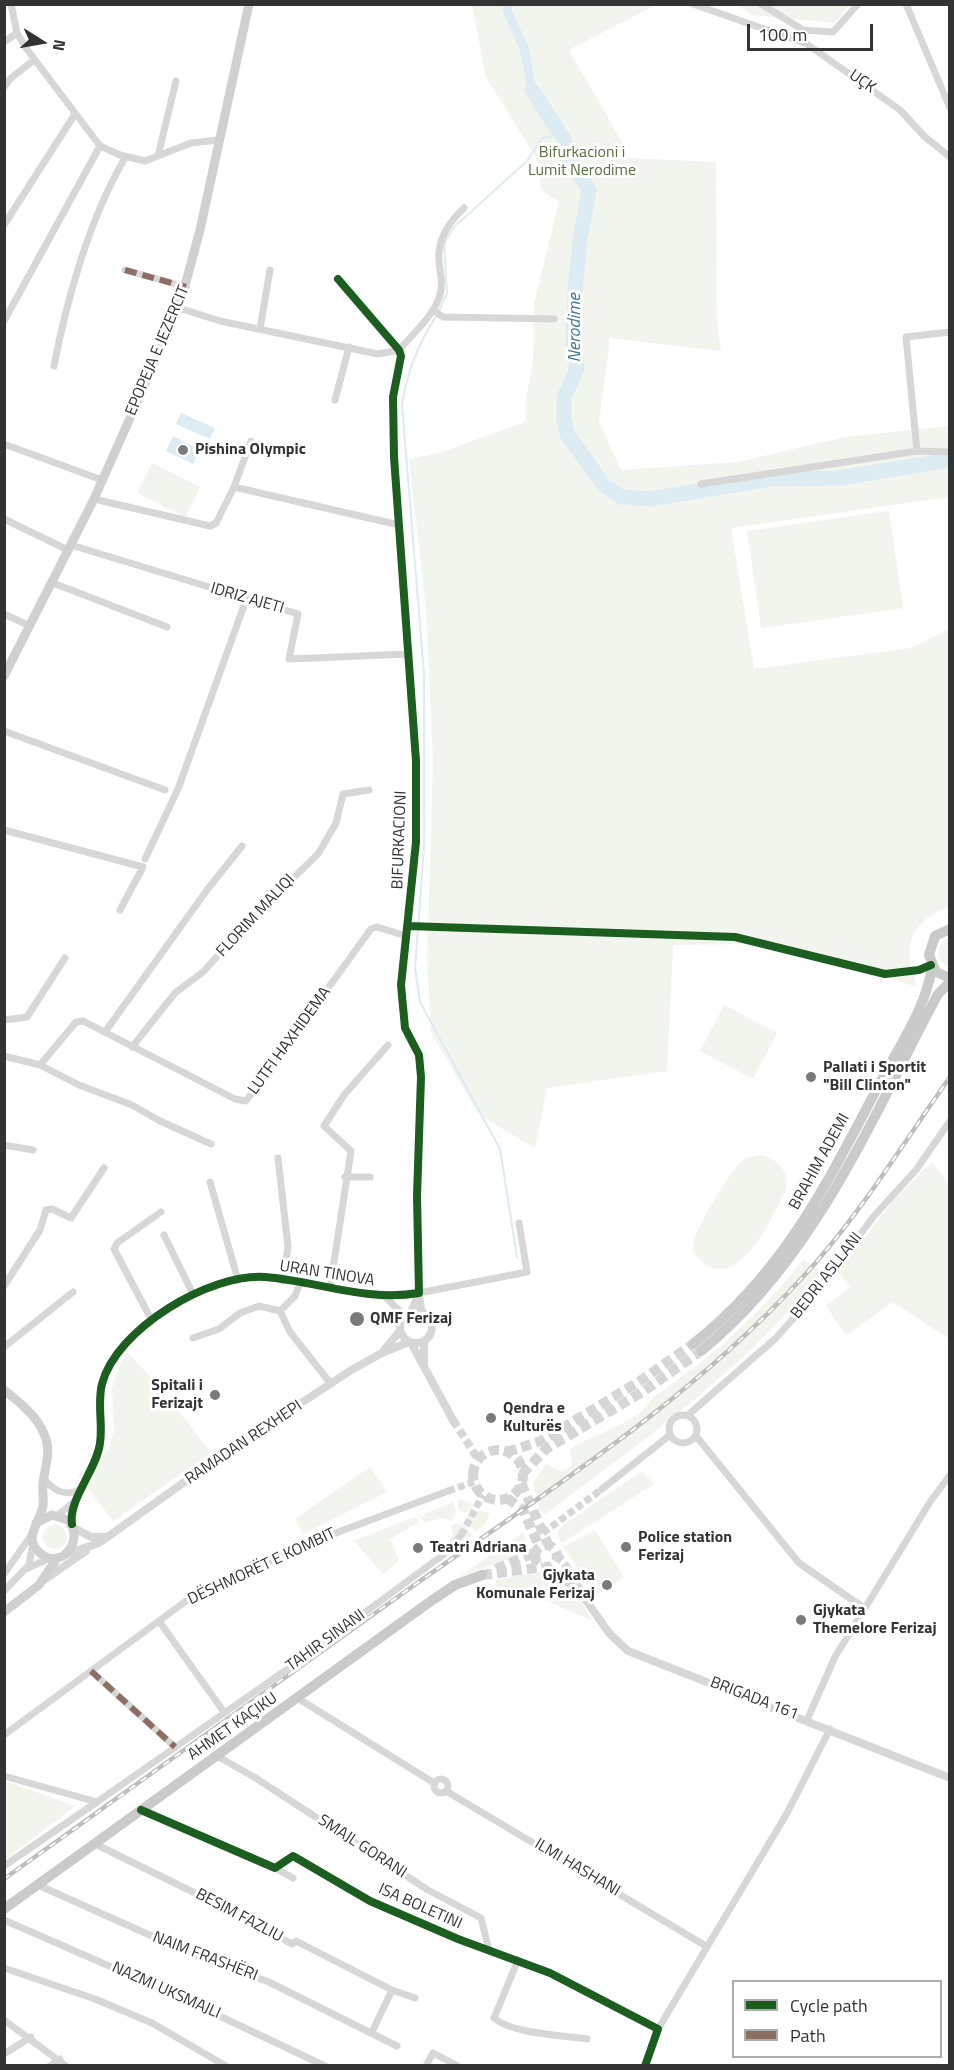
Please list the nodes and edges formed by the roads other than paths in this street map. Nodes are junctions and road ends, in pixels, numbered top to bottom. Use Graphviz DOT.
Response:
graph roads {
  1 [pos="11,4"];
  2 [pos="249,4"];
  3 [pos="693,4"];
  4 [pos="761,4"];
  5 [pos="858,4"];
  6 [pos="906,4"];
  7 [pos="17,33"];
  8 [pos="4,42"];
  9 [pos="34,60"];
  10 [pos="176,81"];
  11 [pos="4,87"];
  12 [pos="950,108"];
  13 [pos="75,114"];
  14 [pos="219,140"];
  15 [pos="100,146"];
  16 [pos="158,156"];
  17 [pos="125,158"];
  18 [pos="950,158"];
  19 [pos="464,208"];
  20 [pos="4,225"];
  21 [pos="125,270"];
  22 [pos="270,270"];
  23 [pos="338,279"];
  24 [pos="186,287"];
  25 [pos="179,308"];
  26 [pos="437,313"];
  27 [pos="554,319"];
  28 [pos="4,321"];
  29 [pos="260,329"];
  30 [pos="950,332"];
  31 [pos="349,347"];
  32 [pos="399,350"];
  33 [pos="54,366"];
  34 [pos="335,400"];
  35 [pos="251,441"];
  36 [pos="4,444"];
  37 [pos="917,451"];
  38 [pos="950,452"];
  39 [pos="102,480"];
  40 [pos="701,484"];
  41 [pos="234,487"];
  42 [pos="94,499"];
  43 [pos="4,519"];
  44 [pos="399,525"];
  45 [pos="69,548"];
  46 [pos="52,583"];
  47 [pos="246,600"];
  48 [pos="4,614"];
  49 [pos="30,626"];
  50 [pos="167,627"];
  51 [pos="409,654"];
  52 [pos="4,676"];
  53 [pos="4,731"];
  54 [pos="165,790"];
  55 [pos="369,790"];
  56 [pos="4,830"];
  57 [pos="242,846"];
  58 [pos="146,859"];
  59 [pos="120,910"];
  60 [pos="410,926"];
  61 [pos="950,929"];
  62 [pos="406,936"];
  63 [pos="65,958"];
  64 [pos="932,966"];
  65 [pos="950,980"];
  66 [pos="4,1020"];
  67 [pos="105,1032"];
  68 [pos="388,1045"];
  69 [pos="132,1047"];
  70 [pos="4,1056"];
  71 [pos="40,1065"];
  72 [pos="950,1121"];
  73 [pos="211,1144"];
  74 [pos="4,1145"];
  75 [pos="33,1150"];
  76 [pos="278,1158"];
  77 [pos="104,1168"];
  78 [pos="345,1177"];
  79 [pos="370,1178"];
  80 [pos="210,1182"];
  81 [pos="160,1212"];
  82 [pos="519,1223"];
  83 [pos="164,1235"];
  84 [pos="238,1280"];
  85 [pos="283,1281"];
  86 [pos="300,1283"];
  87 [pos="4,1286"];
  88 [pos="330,1288"];
  89 [pos="73,1292"];
  90 [pos="419,1293"];
  91 [pos="193,1294"];
  92 [pos="384,1296"];
  93 [pos="280,1311"];
  94 [pos="422,1312"];
  95 [pos="408,1313"];
  96 [pos="151,1319"];
  97 [pos="400,1331"];
  98 [pos="193,1338"];
  99 [pos="410,1342"];
  100 [pos="424,1342"];
  101 [pos="4,1347"];
  102 [pos="382,1353"];
  103 [pos="424,1368"];
  104 [pos="331,1384"];
  105 [pos="4,1390"];
  106 [pos="688,1415"];
  107 [pos="453,1420"];
  108 [pos="670,1435"];
  109 [pos="696,1436"];
  110 [pos="950,1475"];
  111 [pos="44,1479"];
  112 [pos="83,1488"];
  113 [pos="602,1489"];
  114 [pos="448,1491"];
  115 [pos="78,1497"];
  116 [pos="44,1499"];
  117 [pos="57,1515"];
  118 [pos="36,1523"];
  119 [pos="73,1526"];
  120 [pos="461,1535"];
  121 [pos="108,1537"];
  122 [pos="32,1538"];
  123 [pos="92,1547"];
  124 [pos="66,1554"];
  125 [pos="53,1558"];
  126 [pos="26,1570"];
  127 [pos="4,1574"];
  128 [pos="482,1575"];
  129 [pos="44,1580"];
  130 [pos="4,1591"];
  131 [pos="581,1593"];
  132 [pos="864,1608"];
  133 [pos="4,1612"];
  134 [pos="159,1621"];
  135 [pos="91,1671"];
  136 [pos="298,1699"];
  137 [pos="224,1712"];
  138 [pos="807,1720"];
  139 [pos="830,1729"];
  140 [pos="4,1735"];
  141 [pos="175,1747"];
  142 [pos="217,1756"];
  143 [pos="4,1776"];
  144 [pos="950,1778"];
  145 [pos="97,1802"];
  146 [pos="141,1810"];
  147 [pos="95,1844"];
  148 [pos="4,1866"];
  149 [pos="275,1868"];
  150 [pos="293,1878"];
  151 [pos="38,1885"];
  152 [pos="4,1909"];
  153 [pos="4,1920"];
  154 [pos="706,1946"];
  155 [pos="489,1950"];
  156 [pos="518,1960"];
  157 [pos="4,1968"];
  158 [pos="392,1990"];
  159 [pos="415,1998"];
  160 [pos="4,2020"];
  161 [pos="658,2029"];
  162 [pos="372,2032"];
  163 [pos="31,2037"];
  164 [pos="587,2039"];
  165 [pos="398,2046"];
  166 [pos="4,2054"];
  167 [pos="60,2059"];
  168 [pos="218,2063"];
  169 [pos="50,2066"];
  170 [pos="66,2066"];
  171 [pos="226,2066"];
  172 [pos="325,2066"];
  173 [pos="426,2066"];
  174 [pos="459,2066"];
  175 [pos="645,2066"];
  1 -- 7 [label="street"];
  2 -- 14 [label="main road, EPOPEJA E JEZERCIT"];
  3 -- 18 [label="street, UÇK"];
  4 -- 5 [label="street"];
  6 -- 12 [label="street"];
  7 -- 8 [label="street"];
  7 -- 9 [label="street"];
  9 -- 11 [label="street"];
  9 -- 13 [label="street"];
  10 -- 16 [label="street"];
  13 -- 15 [label="street"];
  13 -- 20 [label="street"];
  14 -- 16 [label="street"];
  14 -- 24 [label="main road, EPOPEJA E JEZERCIT"];
  15 -- 17 [label="street"];
  15 -- 28 [label="street"];
  16 -- 17 [label="street"];
  17 -- 33 [label="street"];
  19 -- 26 [label="street"];
  21 -- 24 [label="street"];
  22 -- 29 [label="street"];
  23 -- 32 [label="street"];
  24 -- 25 [label="main road, EPOPEJA E JEZERCIT"];
  25 -- 29 [label="street"];
  25 -- 39 [label="main road, EPOPEJA E JEZERCIT"];
  26 -- 27 [label="street"];
  26 -- 32 [label="street"];
  29 -- 31 [label="street"];
  30 -- 37 [label="street"];
  31 -- 32 [label="street"];
  31 -- 34 [label="street"];
  32 -- 44 [label="street, BIFURKACIONI"];
  35 -- 41 [label="street"];
  36 -- 39 [label="street"];
  37 -- 38 [label="street"];
  37 -- 40 [label="street"];
  39 -- 42 [label="main road, EPOPEJA E JEZERCIT"];
  41 -- 42 [label="street"];
  41 -- 44 [label="street"];
  42 -- 45 [label="main road, EPOPEJA E JEZERCIT"];
  43 -- 45 [label="street, IDRIZ AJETI"];
  44 -- 51 [label="street, BIFURKACIONI"];
  45 -- 46 [label="main road, EPOPEJA E JEZERCIT"];
  45 -- 47 [label="street, IDRIZ AJETI"];
  46 -- 49 [label="main road, EPOPEJA E JEZERCIT"];
  46 -- 50 [label="street"];
  47 -- 51 [label="street, IDRIZ AJETI"];
  47 -- 58 [label="street"];
  48 -- 49 [label="street"];
  49 -- 52 [label="main road, EPOPEJA E JEZERCIT"];
  51 -- 60 [label="street, BIFURKACIONI"];
  53 -- 54 [label="street"];
  55 -- 69 [label="street, FLORIM MALIQI"];
  56 -- 59 [label="street"];
  57 -- 67 [label="street"];
  60 -- 62 [label="street, BIFURKACIONI"];
  60 -- 64 [label="street"];
  61 -- 64 [label="main road, BRAHIM ADEMI"];
  62 -- 69 [label="street, LUTFI HAXHIDEMA"];
  62 -- 90 [label="street, BIFURKACIONI"];
  63 -- 66 [label="street"];
  64 -- 65 [label="main road, BRAHIM ADEMI"];
  64 -- 65 [label="main road, BRAHIM ADEMI"];
  67 -- 69 [label="street, LUTFI HAXHIDEMA"];
  67 -- 71 [label="street, LUTFI HAXHIDEMA"];
  68 -- 78 [label="street"];
  70 -- 71 [label="street"];
  71 -- 73 [label="street"];
  72 -- 106 [label="street, BEDRI ASLLANI"];
  74 -- 75 [label="street"];
  76 -- 85 [label="street"];
  77 -- 87 [label="street"];
  78 -- 79 [label="street"];
  78 -- 88 [label="street"];
  80 -- 84 [label="street"];
  81 -- 96 [label="street"];
  82 -- 90 [label="street"];
  83 -- 91 [label="street"];
  84 -- 85 [label="street, URAN TINOVA"];
  84 -- 91 [label="street, URAN TINOVA"];
  85 -- 86 [label="street, URAN TINOVA"];
  86 -- 88 [label="street, URAN TINOVA"];
  86 -- 93 [label="street"];
  88 -- 92 [label="street, URAN TINOVA"];
  89 -- 101 [label="street"];
  90 -- 92 [label="street"];
  90 -- 94 [label="street, BIFURKACIONI"];
  90 -- 95 [label="street"];
  91 -- 96 [label="street, URAN TINOVA"];
  92 -- 95 [label="street, URAN TINOVA"];
  93 -- 98 [label="street"];
  93 -- 104 [label="street"];
  94 -- 95 [label="street"];
  94 -- 100 [label="street"];
  95 -- 97 [label="street, RAMADAN REXHEPI"];
  96 -- 112 [label="street, URAN TINOVA"];
  97 -- 99 [label="street"];
  97 -- 102 [label="street, RAMADAN REXHEPI"];
  99 -- 100 [label="street, RAMADAN REXHEPI"];
  99 -- 102 [label="street, RAMADAN REXHEPI"];
  99 -- 103 [label="street"];
  100 -- 103 [label="street"];
  102 -- 104 [label="street, RAMADAN REXHEPI"];
  103 -- 107 [label="street"];
  104 -- 121 [label="street, RAMADAN REXHEPI"];
  105 -- 111 [label="main road"];
  106 -- 108 [label="street"];
  106 -- 109 [label="street"];
  108 -- 109 [label="street"];
  108 -- 113 [label="street"];
  109 -- 132 [label="street"];
  110 -- 132 [label="street"];
  111 -- 112 [label="street"];
  111 -- 116 [label="main road"];
  112 -- 115 [label="street, URAN TINOVA"];
  114 -- 134 [label="street, DËSHMORËT E KOMBIT"];
  115 -- 117 [label="street"];
  115 -- 119 [label="street"];
  116 -- 117 [label="main road"];
  116 -- 118 [label="main road"];
  117 -- 118 [label="main road"];
  117 -- 119 [label="main road"];
  118 -- 122 [label="main road"];
  119 -- 121 [label="street"];
  119 -- 124 [label="main road"];
  120 -- 137 [label="street, TAHIR SINANI"];
  121 -- 123 [label="street, RAMADAN REXHEPI"];
  122 -- 125 [label="main road"];
  122 -- 126 [label="street"];
  122 -- 127 [label="street"];
  123 -- 124 [label="street, RAMADAN REXHEPI"];
  123 -- 129 [label="street"];
  124 -- 125 [label="main road"];
  125 -- 126 [label="street"];
  125 -- 129 [label="main road"];
  126 -- 130 [label="street"];
  128 -- 136 [label="main road, AHMET KAÇIKU"];
  129 -- 133 [label="main road"];
  131 -- 138 [label="street, BRIGADA 161"];
  132 -- 138 [label="street"];
  134 -- 135 [label="street, DËSHMORËT E KOMBIT"];
  134 -- 137 [label="street"];
  135 -- 140 [label="street, DËSHMORËT E KOMBIT"];
  135 -- 141 [label="street"];
  136 -- 142 [label="main road, AHMET KAÇIKU"];
  136 -- 154 [label="street, ILMI HASHANI"];
  137 -- 141 [label="street, TAHIR SINANI"];
  138 -- 139 [label="street, BRIGADA 161"];
  139 -- 144 [label="street, BRIGADA 161"];
  139 -- 154 [label="street"];
  141 -- 145 [label="street, TAHIR SINANI"];
  142 -- 146 [label="main road, AHMET KAÇIKU"];
  142 -- 155 [label="street, SMAJL GORANI"];
  143 -- 145 [label="street"];
  145 -- 148 [label="street, TAHIR SINANI"];
  146 -- 147 [label="main road, AHMET KAÇIKU"];
  146 -- 149 [label="street"];
  147 -- 151 [label="main road, AHMET KAÇIKU"];
  147 -- 158 [label="street, BESIM FAZLIU"];
  149 -- 150 [label="street"];
  149 -- 155 [label="street, ISA BOLETINI"];
  151 -- 152 [label="main road, AHMET KAÇIKU"];
  151 -- 162 [label="street, NAIM FRASHËRI"];
  153 -- 172 [label="street, NAZMI UKSMAJLI"];
  154 -- 161 [label="street"];
  155 -- 156 [label="street, ISA BOLETINI"];
  156 -- 161 [label="street, ISA BOLETINI"];
  156 -- 164 [label="street"];
  157 -- 168 [label="street"];
  158 -- 159 [label="street, BESIM FAZLIU"];
  158 -- 162 [label="street"];
  160 -- 163 [label="street"];
  161 -- 175 [label="street"];
  162 -- 165 [label="street, NAIM FRASHËRI"];
  163 -- 166 [label="street"];
  163 -- 167 [label="street"];
  167 -- 169 [label="street"];
  167 -- 170 [label="street"];
  168 -- 171 [label="street"];
  173 -- 174 [label="street"];
}
